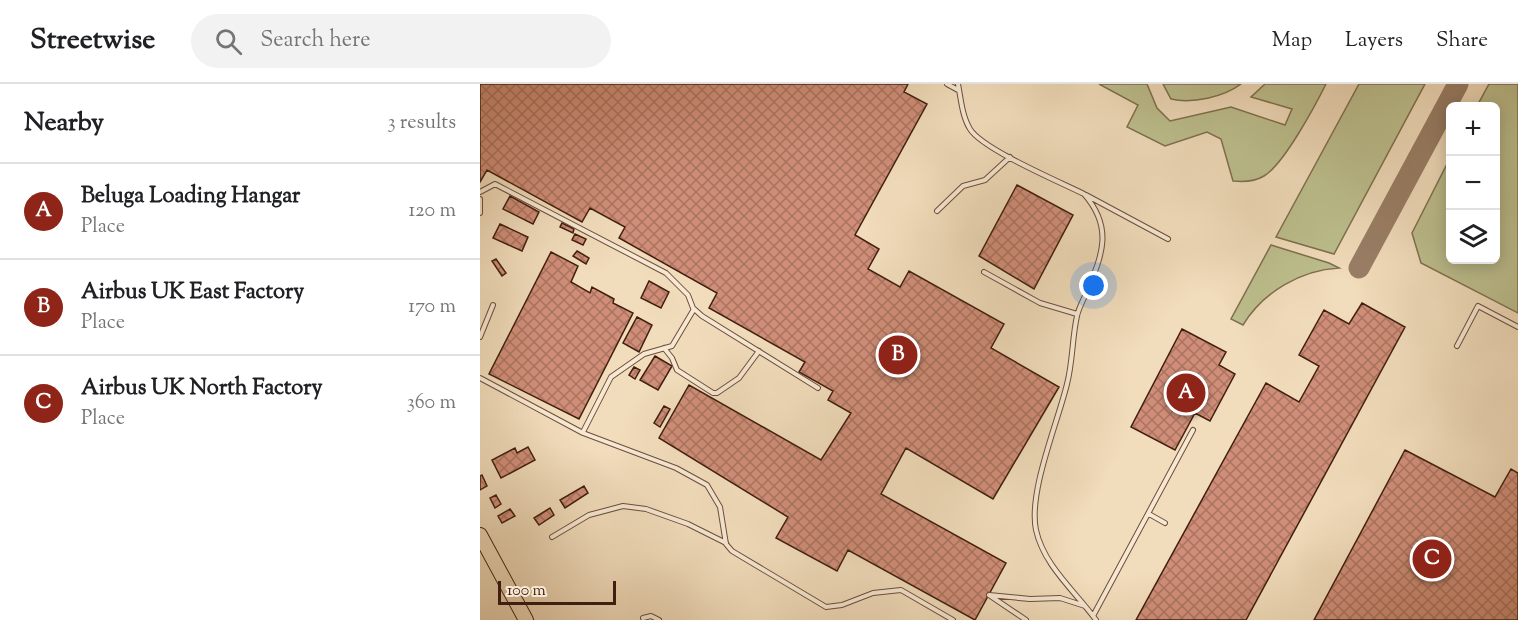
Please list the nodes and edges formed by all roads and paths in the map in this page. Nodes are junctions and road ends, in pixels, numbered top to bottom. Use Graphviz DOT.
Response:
graph roads {
  1 [pos="947,84"];
  2 [pos="958,84"];
  3 [pos="959,91"];
  4 [pos="1010,157"];
  5 [pos="480,192"];
  6 [pos="1084,194"];
  7 [pos="480,199"];
  8 [pos="937,211"];
  9 [pos="480,213"];
  10 [pos="1168,239"];
  11 [pos="984,272"];
  12 [pos="493,305"];
  13 [pos="694,309"];
  14 [pos="1077,314"];
  15 [pos="1518,327"];
  16 [pos="480,337"];
  17 [pos="1457,346"];
  18 [pos="664,348"];
  19 [pos="759,351"];
  20 [pos="480,378"];
  21 [pos="818,388"];
  22 [pos="1193,430"];
  23 [pos="583,432"];
  24 [pos="1149,514"];
  25 [pos="1165,523"];
  26 [pos="480,535"];
  27 [pos="552,537"];
  28 [pos="726,544"];
  29 [pos="1086,606"];
  30 [pos="643,618"];
  31 [pos="1094,618"];
  32 [pos="526,620"];
  33 [pos="659,620"];
  34 [pos="953,620"];
  35 [pos="1026,620"];
  1 -- 3 [label="lane"];
  2 -- 3 [label="lane"];
  3 -- 4 [label="lane"];
  4 -- 6 [label="lane"];
  4 -- 8 [label="lane"];
  5 -- 13 [label="lane"];
  6 -- 10 [label="lane"];
  6 -- 14 [label="lane"];
  7 -- 9 [label="lane"];
  11 -- 14 [label="lane"];
  12 -- 16 [label="lane"];
  13 -- 18 [label="lane"];
  13 -- 19 [label="lane"];
  14 -- 29 [label="lane"];
  15 -- 17 [label="lane"];
  18 -- 19 [label="lane"];
  18 -- 23 [label="lane"];
  19 -- 21 [label="lane"];
  20 -- 23 [label="lane"];
  22 -- 24 [label="lane"];
  23 -- 28 [label="lane"];
  24 -- 25 [label="lane"];
  24 -- 31 [label="lane"];
  26 -- 32 [label="main road"];
  27 -- 28 [label="lane"];
  28 -- 34 [label="lane"];
  29 -- 31 [label="lane"];
  29 -- 35 [label="lane"];
  30 -- 33 [label="lane"];
}
